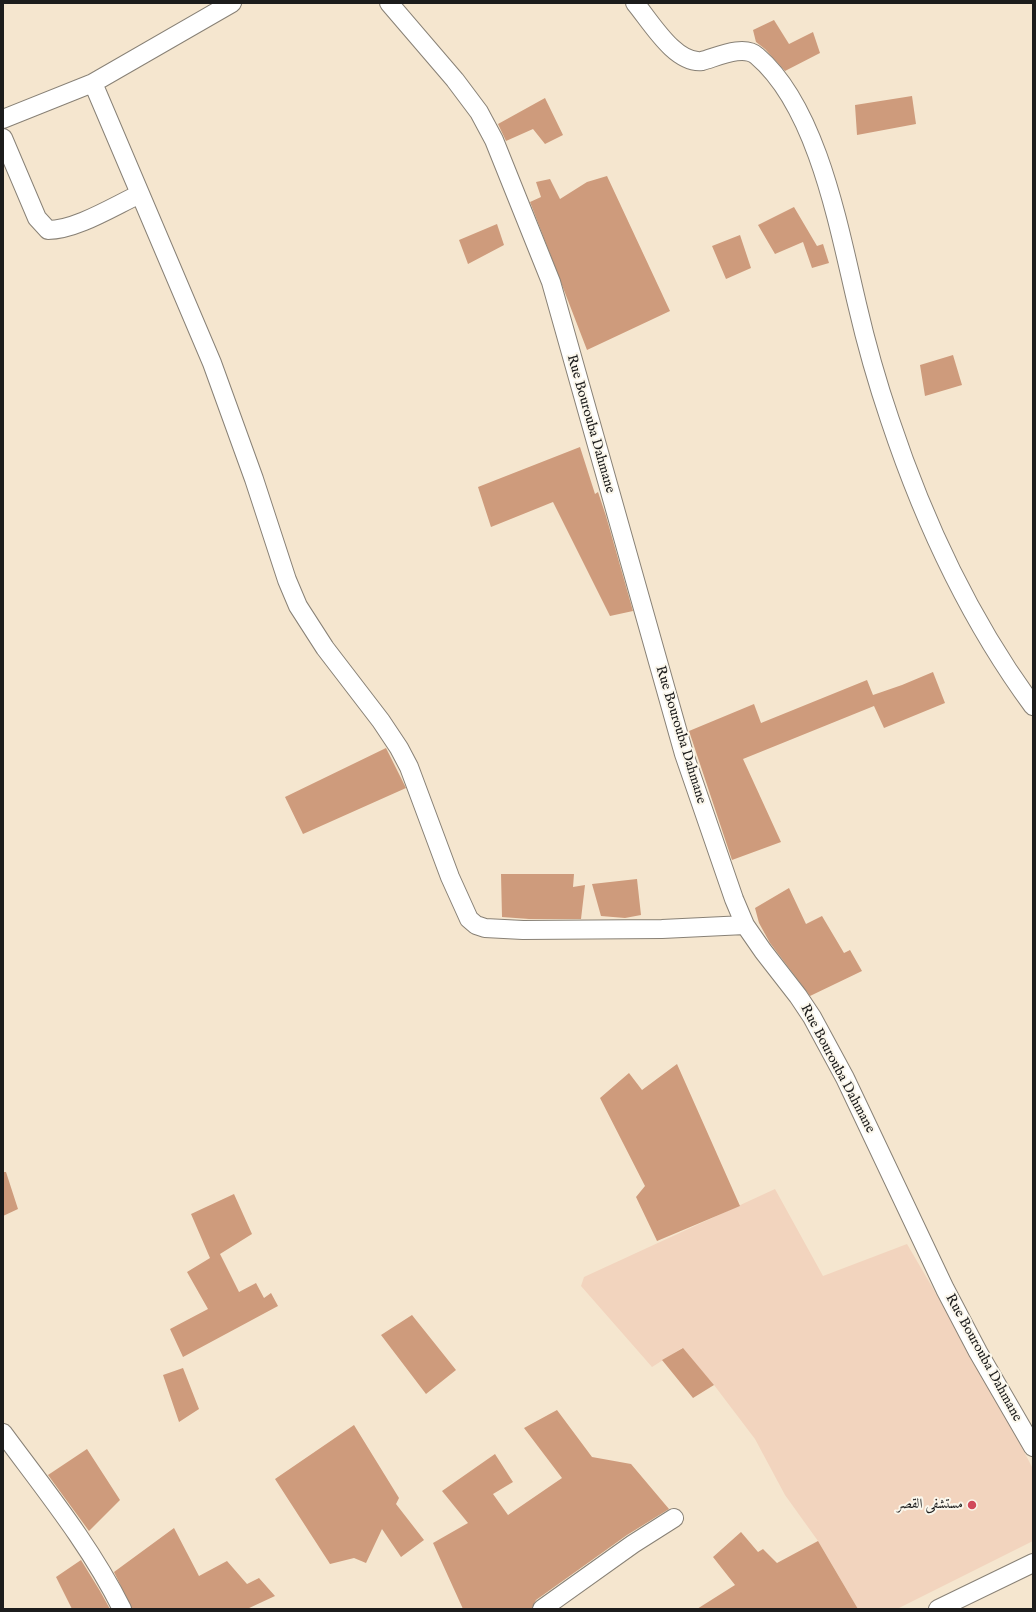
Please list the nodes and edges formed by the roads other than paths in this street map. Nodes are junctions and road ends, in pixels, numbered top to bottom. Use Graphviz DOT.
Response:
graph roads {
  1 [pos="389,3"];
  2 [pos="635,3"];
  3 [pos="225,5"];
  4 [pos="93,83"];
  5 [pos="3,119"];
  6 [pos="3,138"];
  7 [pos="140,194"];
  8 [pos="1033,706"];
  9 [pos="745,925"];
  10 [pos="3,1433"];
  11 [pos="1033,1447"];
  12 [pos="674,1518"];
  13 [pos="1033,1563"];
  14 [pos="122,1609"];
  15 [pos="542,1609"];
  16 [pos="938,1609"];
  1 -- 9 [label="street, Rue Bourouba Dahmane"];
  2 -- 8 [label="street"];
  3 -- 4 [label="street"];
  4 -- 5 [label="street"];
  4 -- 7 [label="street"];
  6 -- 7 [label="street"];
  7 -- 9 [label="street"];
  9 -- 11 [label="street, Rue Bourouba Dahmane"];
  10 -- 14 [label="street"];
  12 -- 15 [label="street"];
  13 -- 16 [label="street"];
}
